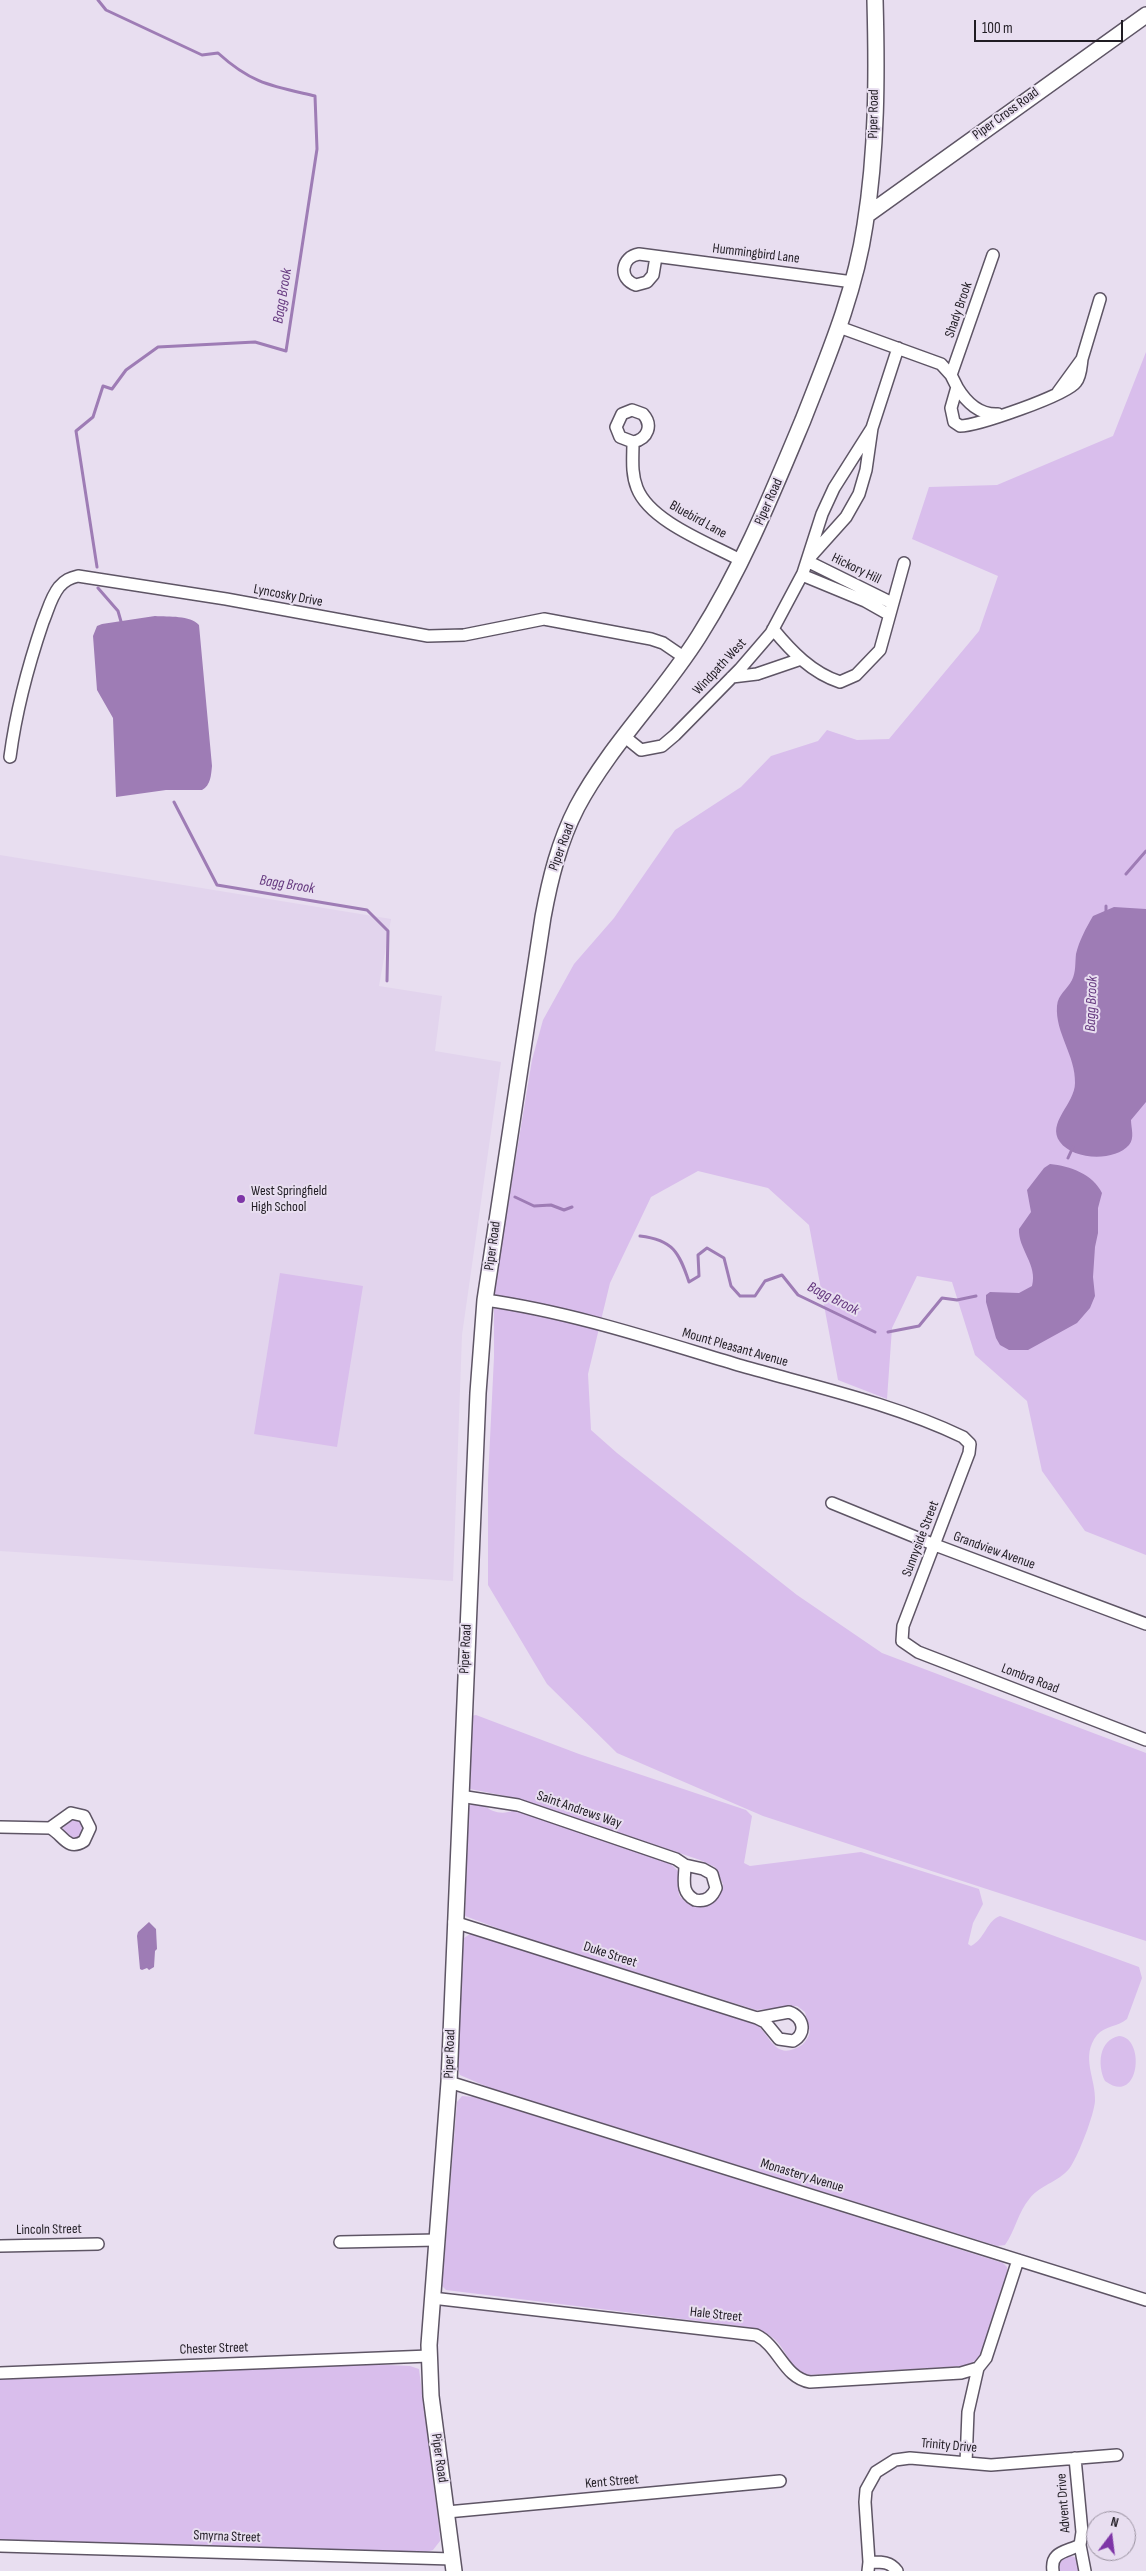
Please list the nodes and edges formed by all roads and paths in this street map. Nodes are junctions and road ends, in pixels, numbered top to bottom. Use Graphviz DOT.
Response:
graph roads {
  1 [pos="875,0"];
  2 [pos="1146,15"];
  3 [pos="867,215"];
  4 [pos="993,255"];
  5 [pos="656,257"];
  6 [pos="853,282"];
  7 [pos="1100,299"];
  8 [pos="839,327"];
  9 [pos="898,348"];
  10 [pos="951,375"];
  11 [pos="957,387"];
  12 [pos="1005,414"];
  13 [pos="872,428"];
  14 [pos="633,442"];
  15 [pos="742,561"];
  16 [pos="807,562"];
  17 [pos="904,563"];
  18 [pos="802,575"];
  19 [pos="892,603"];
  20 [pos="888,614"];
  21 [pos="773,629"];
  22 [pos="685,658"];
  23 [pos="801,659"];
  24 [pos="732,677"];
  25 [pos="625,737"];
  26 [pos="10,757"];
  27 [pos="485,1300"];
  28 [pos="970,1444"];
  29 [pos="832,1504"];
  30 [pos="935,1545"];
  31 [pos="1146,1624"];
  32 [pos="904,1644"];
  33 [pos="1146,1740"];
  34 [pos="460,1796"];
  35 [pos="0,1827"];
  36 [pos="50,1828"];
  37 [pos="685,1865"];
  38 [pos="454,1922"];
  39 [pos="757,2018"];
  40 [pos="449,2082"];
  41 [pos="437,2240"];
  42 [pos="340,2242"];
  43 [pos="98,2244"];
  44 [pos="0,2246"];
  45 [pos="1018,2260"];
  46 [pos="432,2298"];
  47 [pos="1146,2300"];
  48 [pos="429,2356"];
  49 [pos="978,2368"];
  50 [pos="0,2373"];
  51 [pos="1117,2455"];
  52 [pos="1076,2458"];
  53 [pos="966,2463"];
  54 [pos="780,2481"];
  55 [pos="447,2512"];
  56 [pos="1080,2545"];
  57 [pos="0,2546"];
  58 [pos="453,2565"];
  59 [pos="868,2567"];
  60 [pos="897,2571"];
  61 [pos="1053,2571"];
  62 [pos="1085,2571"];
  1 -- 3 [label="main road, Piper Road"];
  2 -- 3 [label="main road, Piper Cross Road"];
  3 -- 6 [label="main road, Piper Road"];
  4 -- 10 [label="street, Shady Brook"];
  5 -- 6 [label="street, Hummingbird Lane"];
  6 -- 8 [label="main road, Piper Road"];
  7 -- 12 [label="street"];
  8 -- 9 [label="street"];
  8 -- 15 [label="main road, Piper Road"];
  9 -- 10 [label="street"];
  9 -- 13 [label="street, Windpath West"];
  10 -- 11 [label="street"];
  11 -- 12 [label="street"];
  11 -- 12 [label="street"];
  13 -- 16 [label="street, Windpath West"];
  13 -- 16 [label="street, Windpath West"];
  14 -- 15 [label="street, Bluebird Lane"];
  15 -- 22 [label="main road, Piper Road"];
  16 -- 18 [label="street, Windpath West"];
  16 -- 19 [label="street, Hickory Hill"];
  17 -- 19 [label="street, Hickory Hill"];
  18 -- 20 [label="street, Hickory Hill"];
  18 -- 21 [label="street, Windpath West"];
  19 -- 20 [label="street, Hickory Hill"];
  20 -- 23 [label="street, Hickory Hill"];
  21 -- 23 [label="street, Hickory Hill"];
  21 -- 24 [label="street, Windpath West"];
  22 -- 25 [label="main road, Piper Road"];
  22 -- 26 [label="street, Lyncosky Drive"];
  23 -- 24 [label="street"];
  24 -- 25 [label="street, Windpath West"];
  25 -- 27 [label="main road, Piper Road"];
  27 -- 28 [label="street, Mount Pleasant Avenue"];
  27 -- 34 [label="main road, Piper Road"];
  28 -- 30 [label="street, Sunnyside Street"];
  29 -- 30 [label="street, Grandview Avenue"];
  30 -- 31 [label="street, Grandview Avenue"];
  30 -- 32 [label="street, Sunnyside Street"];
  32 -- 33 [label="street, Lombra Road"];
  34 -- 37 [label="street, Saint Andrews Way"];
  34 -- 38 [label="main road, Piper Road"];
  35 -- 36 [label="street"];
  38 -- 39 [label="street, Duke Street"];
  38 -- 40 [label="main road, Piper Road"];
  40 -- 41 [label="main road, Piper Road"];
  40 -- 45 [label="street, Monastery Avenue"];
  41 -- 42 [label="street"];
  41 -- 46 [label="main road, Piper Road"];
  43 -- 44 [label="street, Lincoln Street"];
  45 -- 47 [label="street, Monastery Avenue"];
  45 -- 49 [label="street"];
  46 -- 48 [label="main road, Piper Road"];
  46 -- 49 [label="street, Hale Street"];
  48 -- 50 [label="street, Chester Street"];
  48 -- 55 [label="main road, Piper Road"];
  49 -- 53 [label="street"];
  51 -- 52 [label="street, Trinity Drive"];
  52 -- 53 [label="street, Trinity Drive"];
  52 -- 56 [label="street, Advent Drive"];
  53 -- 59 [label="street, Trinity Drive"];
  54 -- 55 [label="street, Kent Street"];
  55 -- 58 [label="main road, Piper Road"];
  56 -- 61 [label="street, Advent Drive"];
  56 -- 62 [label="street, Advent Drive"];
  57 -- 58 [label="street, Smyrna Street"];
  59 -- 60 [label="street, Trinity Drive"];
}
